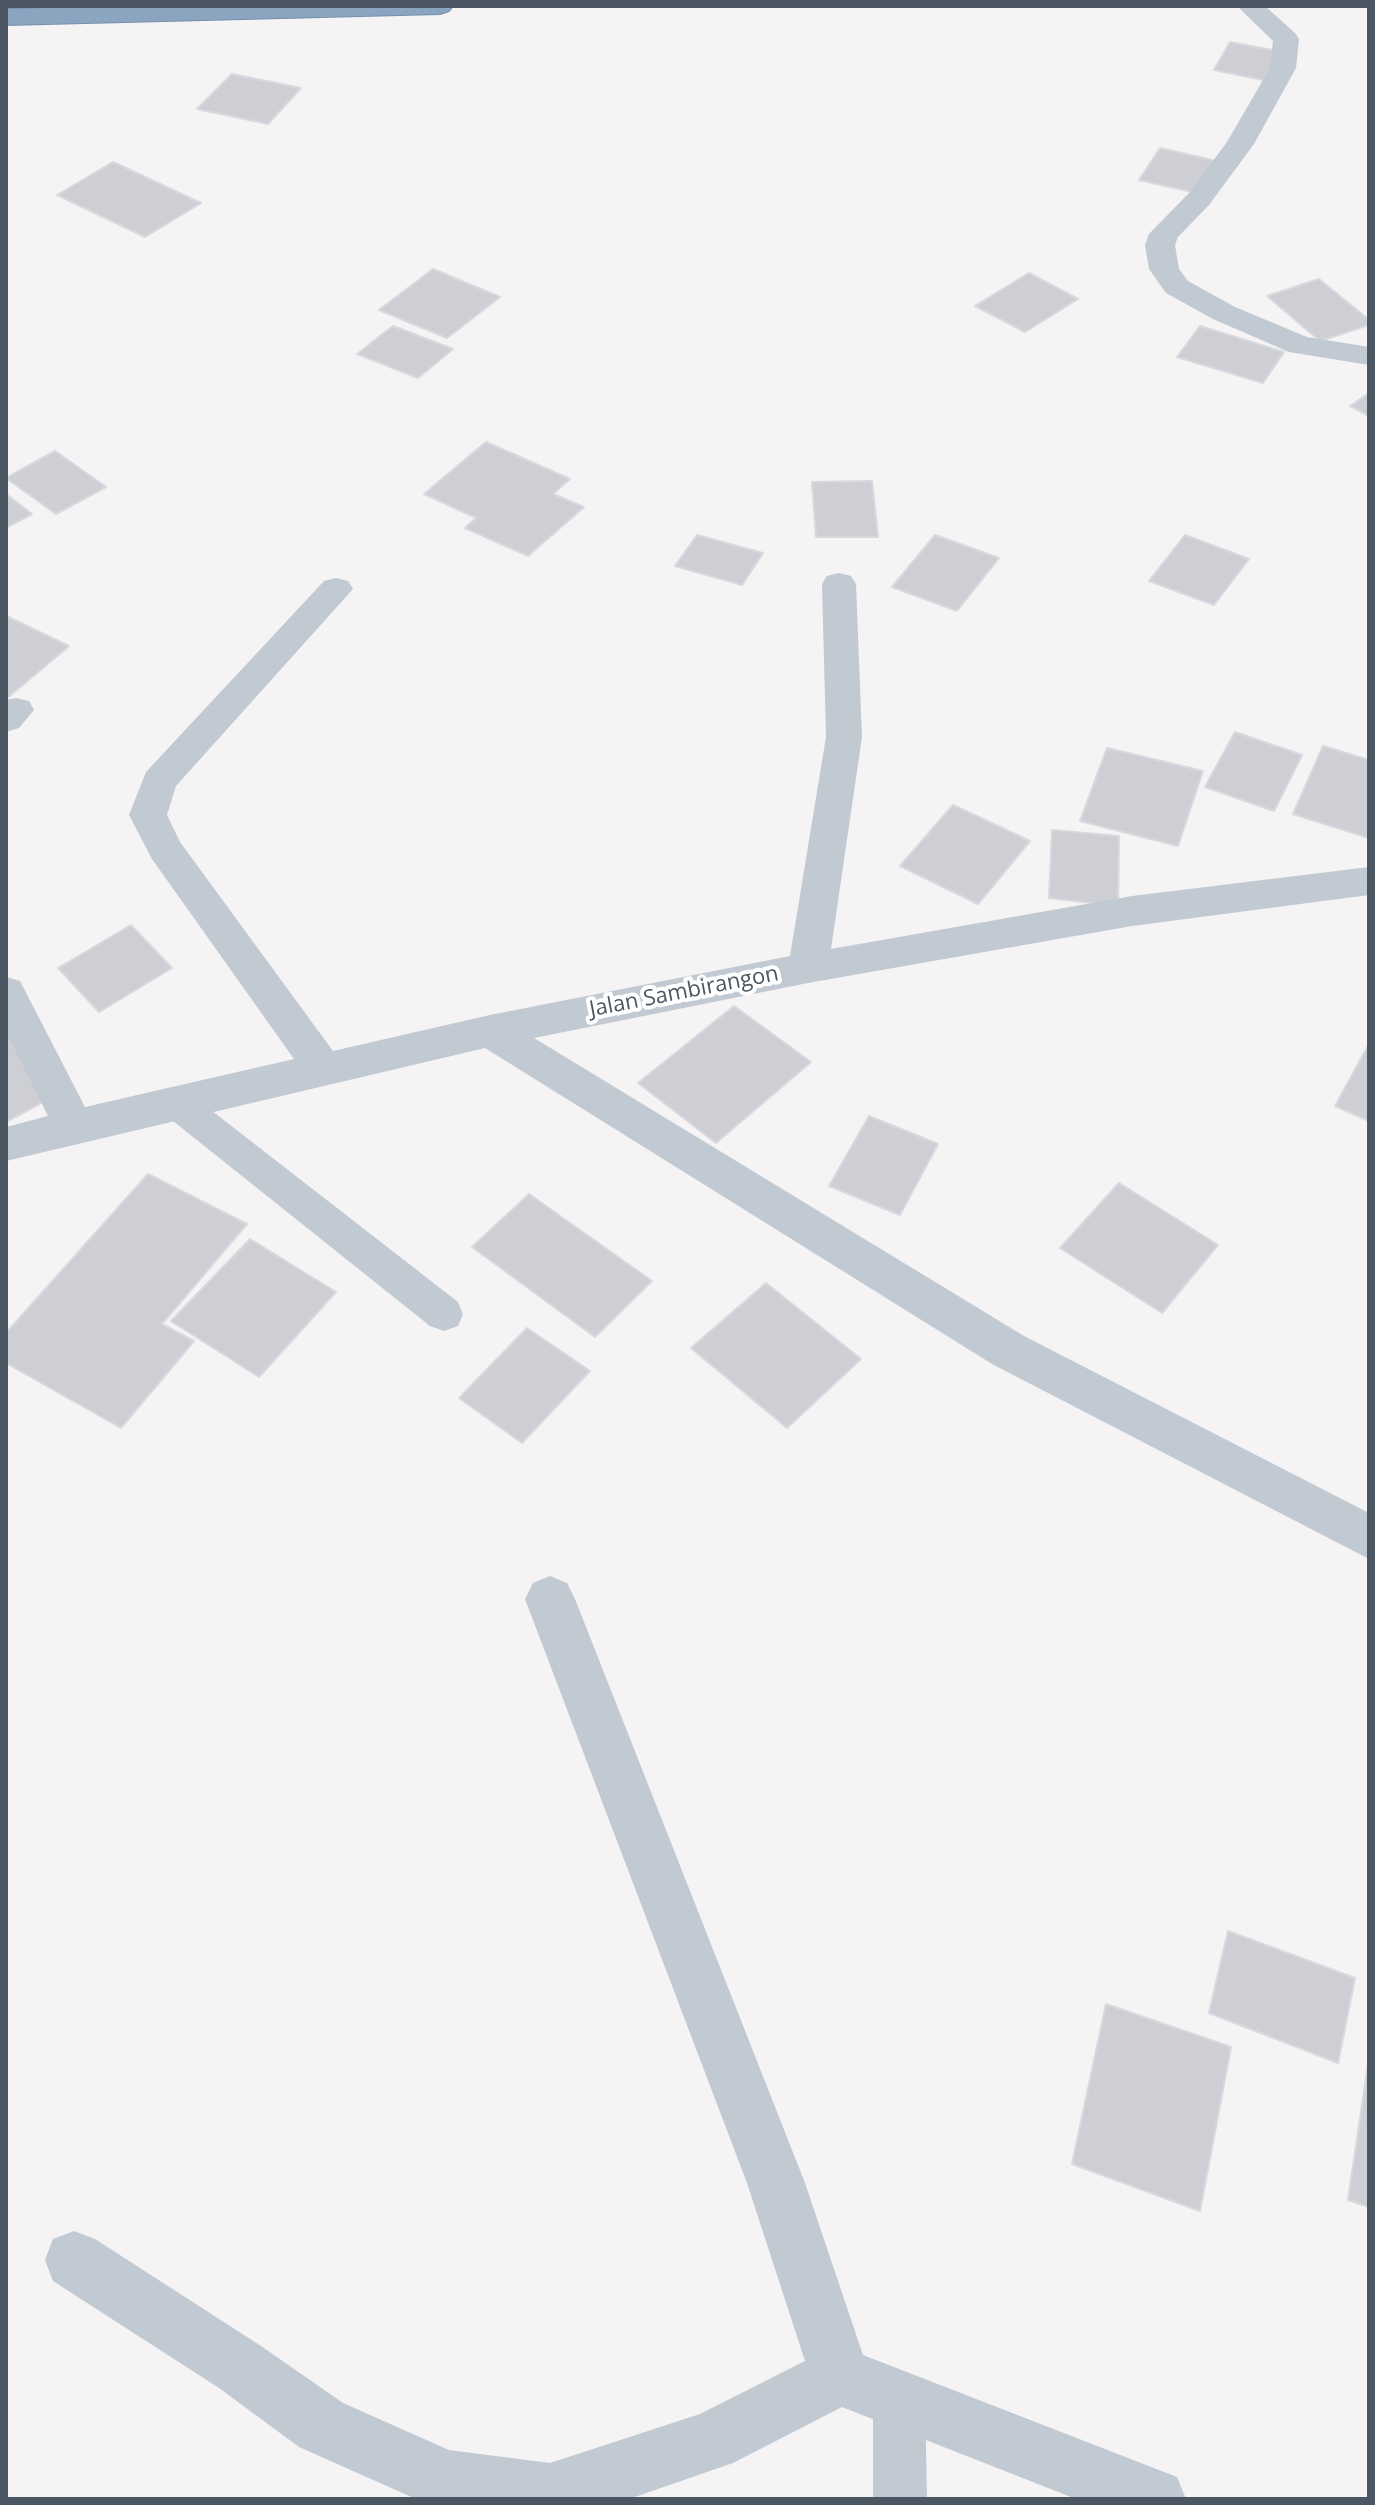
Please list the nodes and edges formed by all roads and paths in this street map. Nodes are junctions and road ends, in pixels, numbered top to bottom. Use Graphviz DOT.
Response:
graph roads {
  1 [pos="440,6"];
  2 [pos="1250,6"];
  3 [pos="6,17"];
  4 [pos="1369,356"];
  5 [pos="839,584"];
  6 [pos="336,589"];
  7 [pos="1369,881"];
  8 [pos="808,968"];
  9 [pos="6,992"];
  10 [pos="490,1031"];
  11 [pos="324,1070"];
  12 [pos="176,1103"];
  13 [pos="74,1126"];
  14 [pos="6,1144"];
  15 [pos="444,1314"];
  16 [pos="1369,1537"];
  17 [pos="550,1599"];
  18 [pos="74,2260"];
  19 [pos="840,2376"];
  20 [pos="899,2400"];
  21 [pos="548,2497"];
  22 [pos="900,2499"];
  23 [pos="1155,2499"];
  1 -- 3 [label="highway"];
  2 -- 4 [label="street"];
  5 -- 8 [label="street"];
  6 -- 11 [label="street"];
  7 -- 8 [label="street, Jalan Sambirangon"];
  8 -- 10 [label="street, Jalan Sambirangon"];
  9 -- 13 [label="street"];
  10 -- 11 [label="street, Jalan Sambirangon"];
  10 -- 16 [label="street"];
  11 -- 12 [label="street, Jalan Sambirangon"];
  12 -- 13 [label="street, Jalan Sambirangon"];
  12 -- 15 [label="lane"];
  13 -- 14 [label="street, Jalan Sambirangon"];
  17 -- 19 [label="street"];
  18 -- 21 [label="street"];
  19 -- 20 [label="street"];
  19 -- 21 [label="street"];
  20 -- 22 [label="lane"];
  20 -- 23 [label="street"];
}
